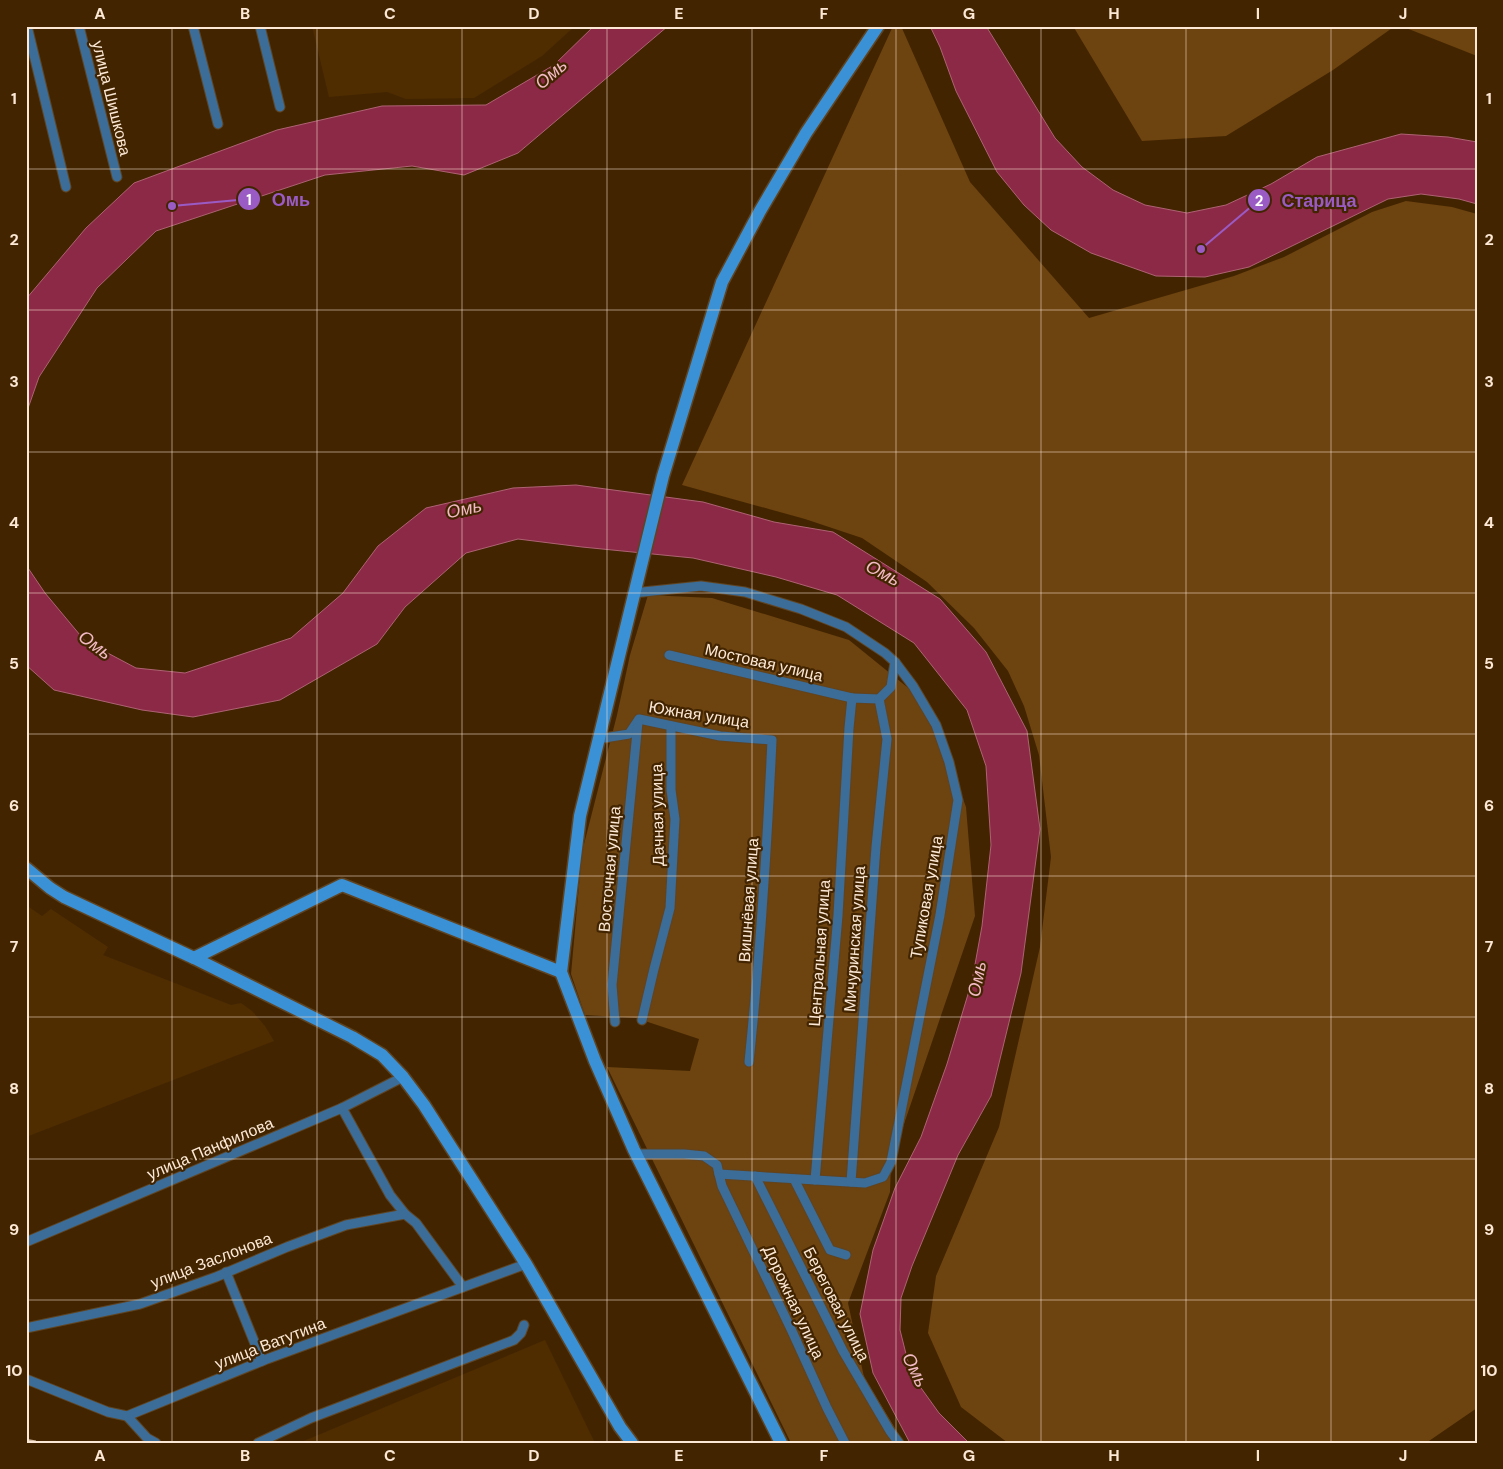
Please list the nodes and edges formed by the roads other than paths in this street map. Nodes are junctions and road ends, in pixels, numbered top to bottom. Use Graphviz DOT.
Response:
graph roads {
  1 [pos="27,26"];
  2 [pos="79,26"];
  3 [pos="192,26"];
  4 [pos="260,26"];
  5 [pos="878,26"];
  6 [pos="280,107"];
  7 [pos="218,124"];
  8 [pos="117,177"];
  9 [pos="66,187"];
  10 [pos="634,590"];
  11 [pos="670,655"];
  12 [pos="895,662"];
  13 [pos="852,698"];
  14 [pos="879,699"];
  15 [pos="639,720"];
  16 [pos="671,726"];
  17 [pos="598,739"];
  18 [pos="772,740"];
  19 [pos="26,868"];
  20 [pos="194,958"];
  21 [pos="561,972"];
  22 [pos="642,1020"];
  23 [pos="615,1022"];
  24 [pos="749,1062"];
  25 [pos="403,1077"];
  26 [pos="342,1108"];
  27 [pos="636,1154"];
  28 [pos="718,1174"];
  29 [pos="755,1176"];
  30 [pos="794,1179"];
  31 [pos="815,1180"];
  32 [pos="851,1182"];
  33 [pos="405,1214"];
  34 [pos="26,1242"];
  35 [pos="846,1255"];
  36 [pos="526,1264"];
  37 [pos="226,1272"];
  38 [pos="463,1287"];
  39 [pos="524,1325"];
  40 [pos="26,1328"];
  41 [pos="262,1361"];
  42 [pos="26,1379"];
  43 [pos="127,1416"];
  44 [pos="156,1443"];
  45 [pos="258,1443"];
  46 [pos="632,1443"];
  47 [pos="781,1443"];
  48 [pos="845,1443"];
  49 [pos="899,1443"];
  1 -- 9 [label="street"];
  2 -- 8 [label="street, улица Шишкова"];
  3 -- 7 [label="street"];
  4 -- 6 [label="street"];
  5 -- 10 [label="main road"];
  10 -- 12 [label="street, Тупиковая улица"];
  10 -- 17 [label="main road"];
  11 -- 13 [label="street, Мостовая улица"];
  12 -- 14 [label="street"];
  12 -- 32 [label="street, Тупиковая улица"];
  13 -- 14 [label="street, Мостовая улица"];
  13 -- 31 [label="street, Центральная улица"];
  14 -- 32 [label="street, Мичуринская улица"];
  15 -- 16 [label="street, Южная улица"];
  15 -- 17 [label="street, Южная улица"];
  15 -- 23 [label="street, Восточная улица"];
  16 -- 18 [label="street, Южная улица"];
  16 -- 22 [label="street, Дачная улица"];
  17 -- 21 [label="main road"];
  18 -- 24 [label="street, Вишнёвая улица"];
  19 -- 20 [label="main road"];
  20 -- 21 [label="main road"];
  20 -- 25 [label="main road"];
  21 -- 27 [label="main road"];
  25 -- 26 [label="street, улица Панфилова"];
  25 -- 36 [label="main road"];
  26 -- 33 [label="street"];
  26 -- 34 [label="street, улица Панфилова"];
  27 -- 28 [label="street, Дорожная улица"];
  27 -- 47 [label="main road"];
  28 -- 29 [label="street"];
  28 -- 48 [label="street, Дорожная улица"];
  29 -- 30 [label="street"];
  29 -- 49 [label="street, Береговая улица"];
  30 -- 31 [label="street"];
  30 -- 35 [label="street"];
  31 -- 32 [label="street"];
  33 -- 37 [label="street, улица Заслонова"];
  33 -- 38 [label="street"];
  36 -- 38 [label="street, улица Ватутина"];
  36 -- 46 [label="main road"];
  37 -- 40 [label="street, улица Заслонова"];
  37 -- 41 [label="street"];
  38 -- 41 [label="street, улица Ватутина"];
  39 -- 45 [label="street"];
  41 -- 43 [label="street, улица Ватутина"];
  42 -- 43 [label="street"];
  43 -- 44 [label="street"];
}
